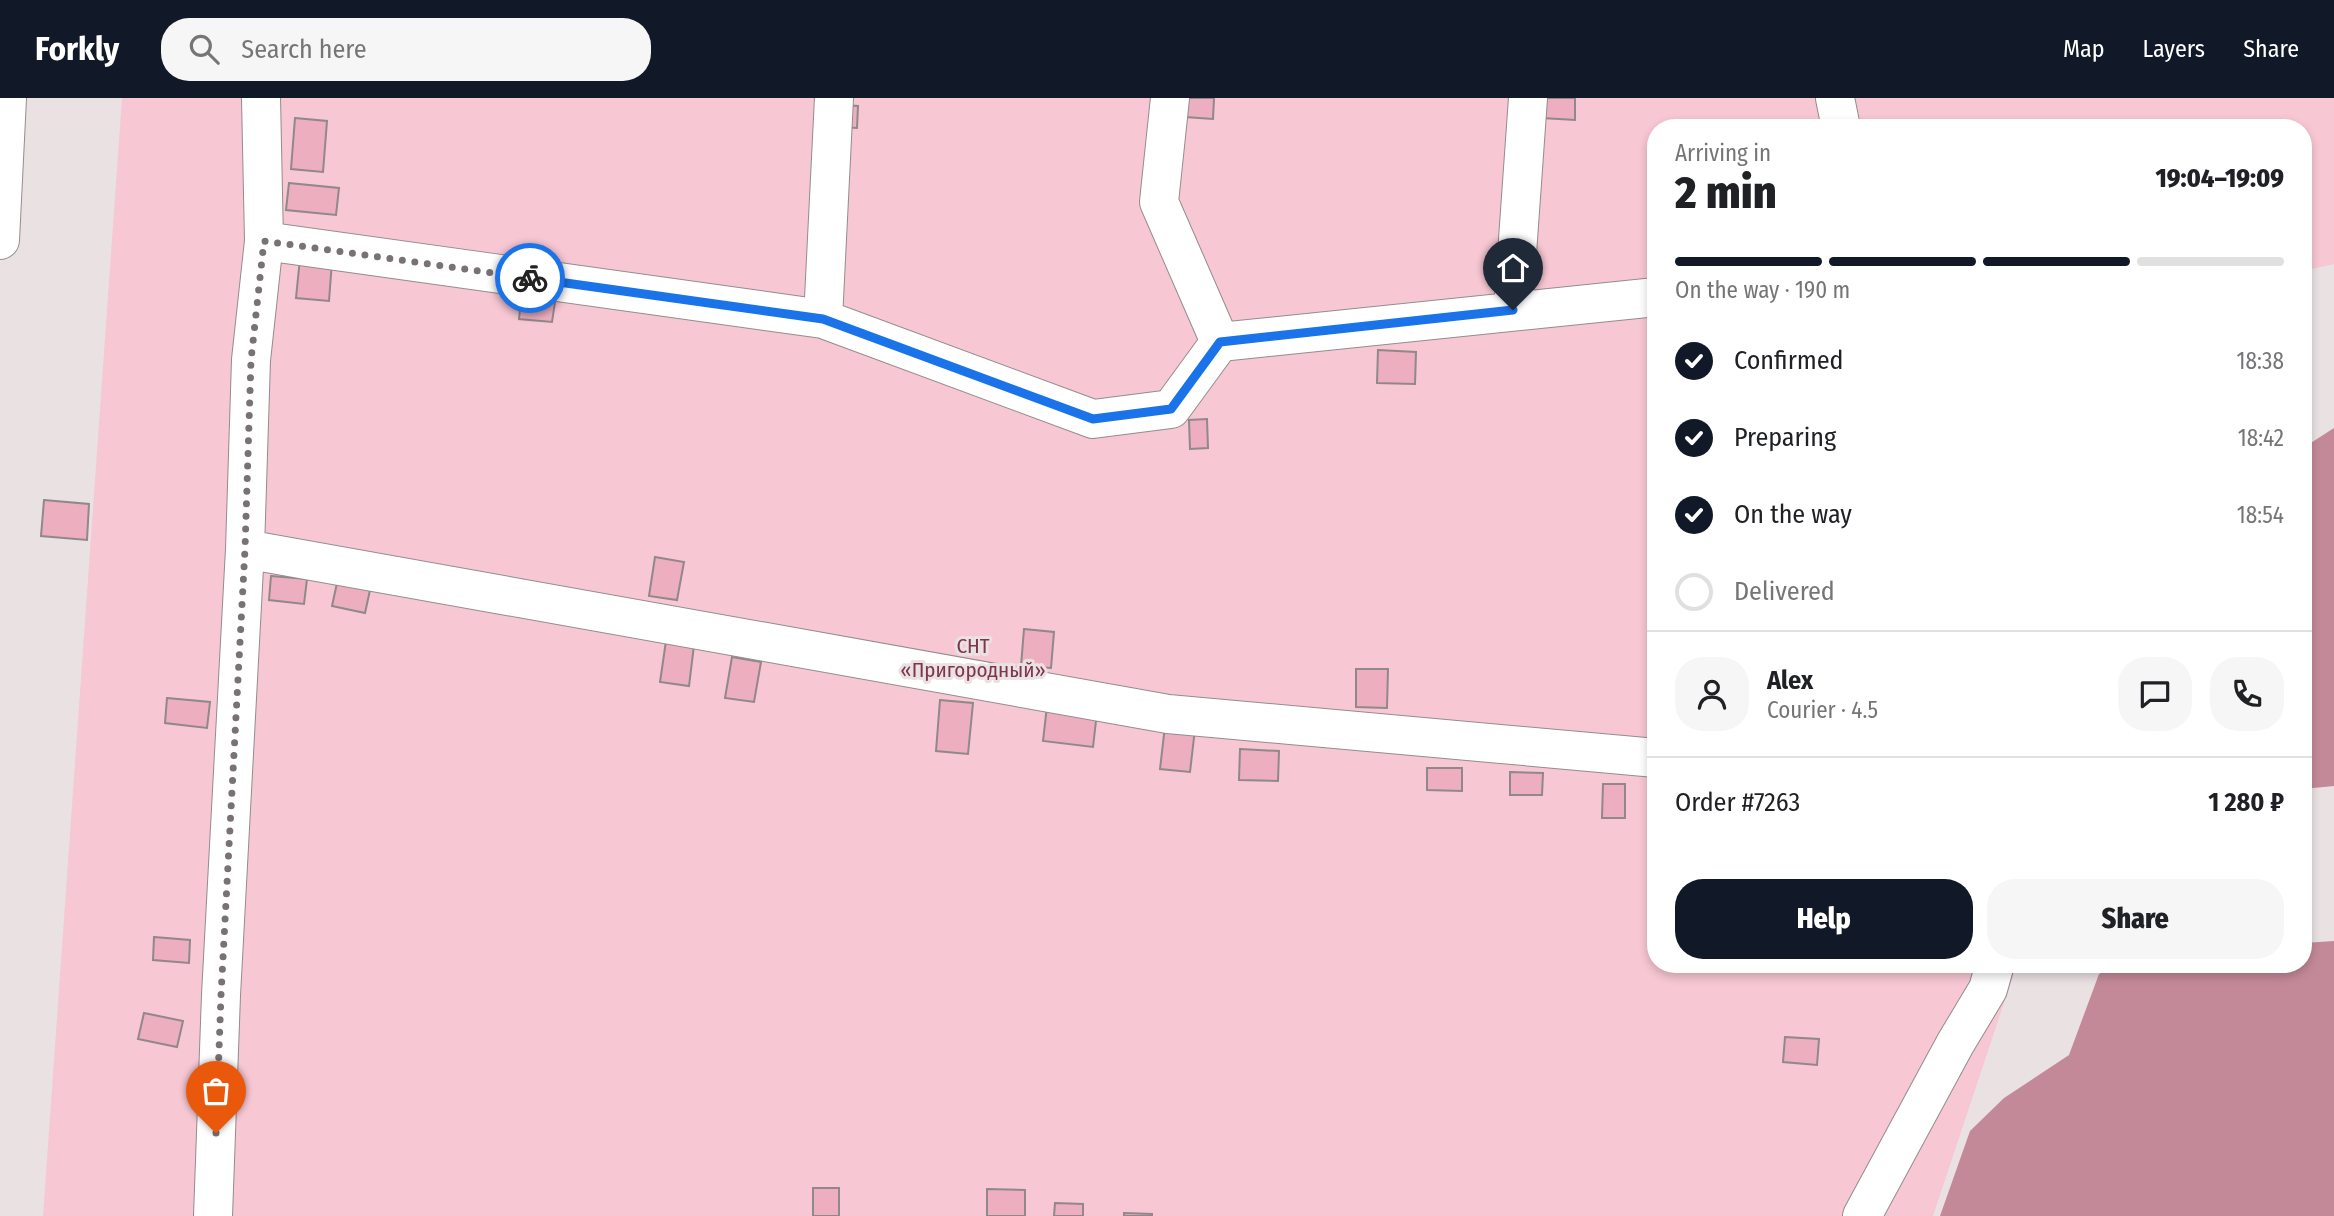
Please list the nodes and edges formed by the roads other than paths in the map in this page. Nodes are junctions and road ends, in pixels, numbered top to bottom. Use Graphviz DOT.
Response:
graph roads {
  1 [pos="7,98"];
  2 [pos="261,98"];
  3 [pos="834,98"];
  4 [pos="1170,98"];
  5 [pos="1528,98"];
  6 [pos="1835,98"];
  7 [pos="1839,119"];
  8 [pos="0,240"];
  9 [pos="264,241"];
  10 [pos="1647,298"];
  11 [pos="1513,310"];
  12 [pos="823,319"];
  13 [pos="1220,342"];
  14 [pos="245,549"];
  15 [pos="1647,757"];
  16 [pos="1992,973"];
  17 [pos="213,1216"];
  18 [pos="1862,1216"];
  1 -- 8 [label="street"];
  2 -- 9 [label="street"];
  3 -- 12 [label="street"];
  4 -- 13 [label="street"];
  5 -- 11 [label="street"];
  6 -- 7 [label="street"];
  9 -- 12 [label="street"];
  9 -- 14 [label="street"];
  10 -- 11 [label="street"];
  11 -- 13 [label="street"];
  12 -- 13 [label="street"];
  14 -- 15 [label="street"];
  14 -- 17 [label="street"];
  16 -- 18 [label="street"];
}
